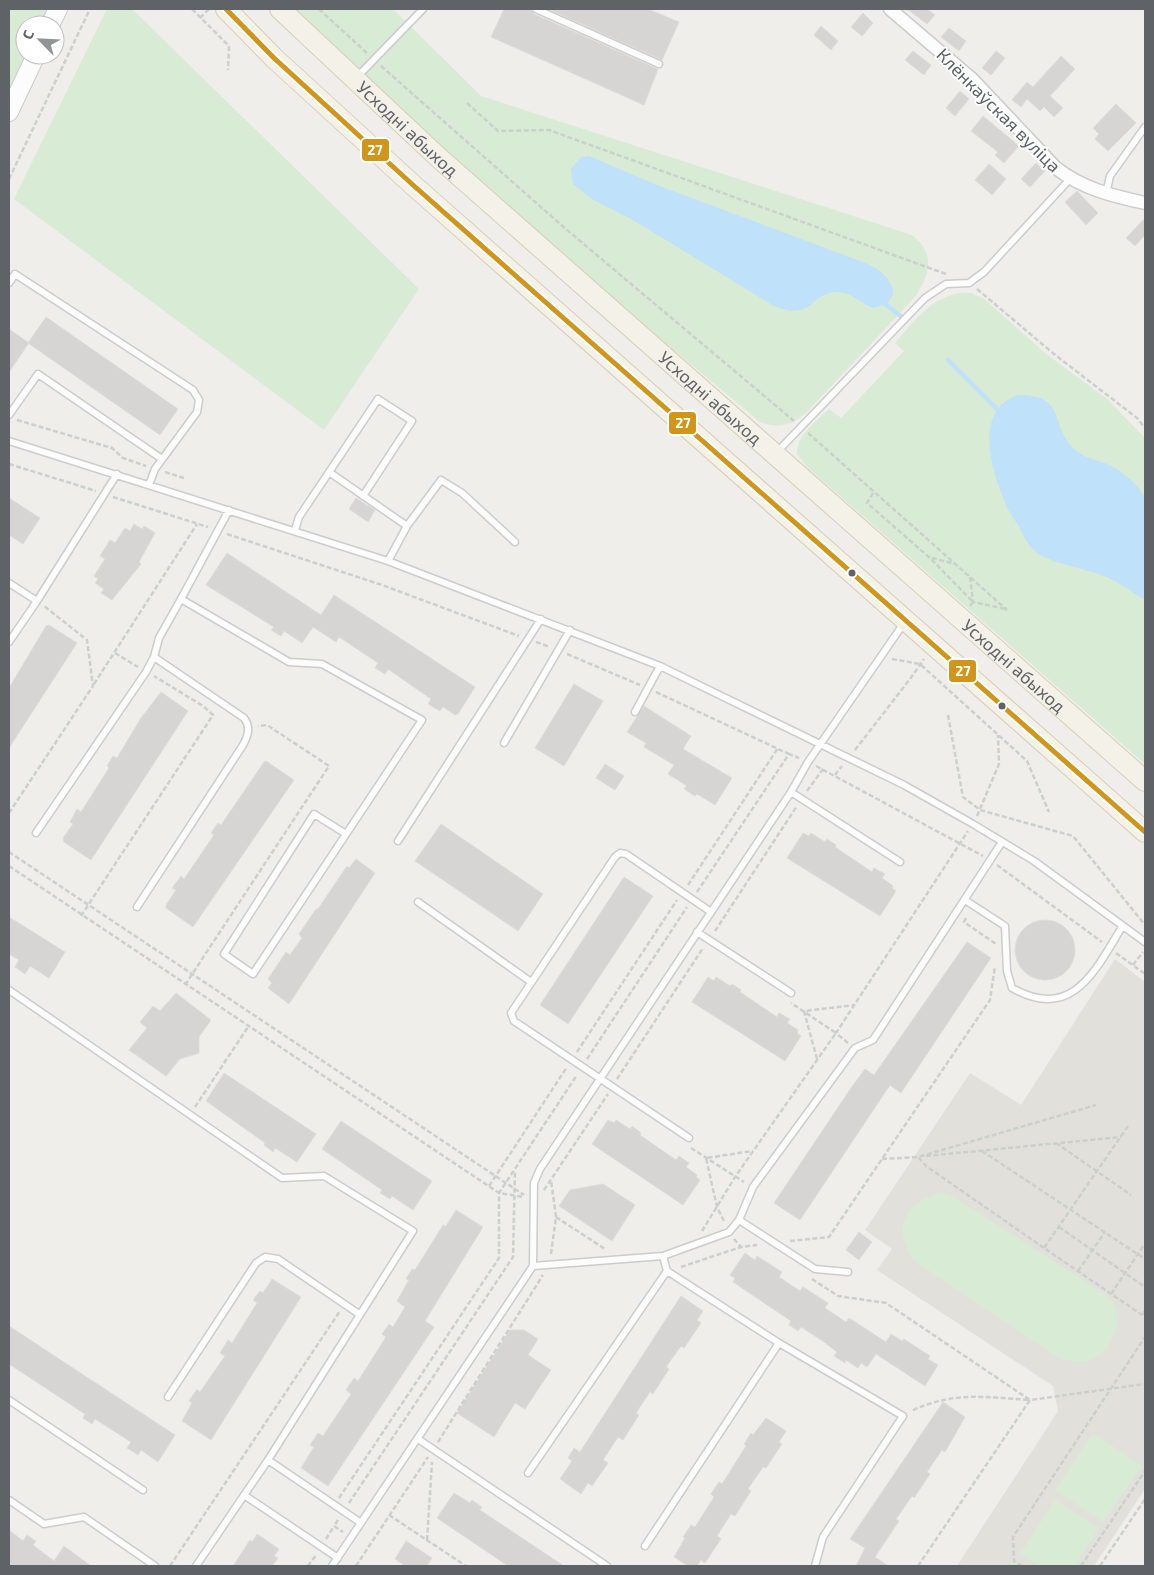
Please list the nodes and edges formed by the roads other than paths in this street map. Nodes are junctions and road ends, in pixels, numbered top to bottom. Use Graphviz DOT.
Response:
graph roads {
  1 [pos="226,9"];
  2 [pos="280,9"];
  3 [pos="423,9"];
  4 [pos="536,9"];
  5 [pos="890,9"];
  6 [pos="659,64"];
  7 [pos="31,65"];
  8 [pos="354,80"];
  9 [pos="9,112"];
  10 [pos="1145,127"];
  11 [pos="1070,179"];
  12 [pos="1106,195"];
  13 [pos="1145,202"];
  14 [pos="9,283"];
  15 [pos="9,417"];
  16 [pos="9,441"];
  17 [pos="774,455"];
  18 [pos="162,459"];
  19 [pos="329,472"];
  20 [pos="117,474"];
  21 [pos="149,485"];
  22 [pos="363,496"];
  23 [pos="229,510"];
  24 [pos="407,526"];
  25 [pos="295,530"];
  26 [pos="515,542"];
  27 [pos="388,561"];
  28 [pos="9,583"];
  29 [pos="181,599"];
  30 [pos="37,601"];
  31 [pos="541,619"];
  32 [pos="905,622"];
  33 [pos="570,630"];
  34 [pos="9,642"];
  35 [pos="154,657"];
  36 [pos="660,666"];
  37 [pos="635,712"];
  38 [pos="504,743"];
  39 [pos="821,744"];
  40 [pos="1145,781"];
  41 [pos="791,792"];
  42 [pos="1145,832"];
  43 [pos="36,833"];
  44 [pos="346,834"];
  45 [pos="398,840"];
  46 [pos="1002,842"];
  47 [pos="900,862"];
  48 [pos="965,900"];
  49 [pos="418,902"];
  50 [pos="137,907"];
  51 [pos="711,912"];
  52 [pos="1122,927"];
  53 [pos="697,932"];
  54 [pos="1145,942"];
  55 [pos="531,982"];
  56 [pos="9,990"];
  57 [pos="791,994"];
  58 [pos="600,1078"];
  59 [pos="690,1138"];
  60 [pos="739,1220"];
  61 [pos="662,1256"];
  62 [pos="533,1266"];
  63 [pos="667,1271"];
  64 [pos="848,1272"];
  65 [pos="359,1314"];
  66 [pos="779,1343"];
  67 [pos="168,1397"];
  68 [pos="9,1400"];
  69 [pos="418,1439"];
  70 [pos="268,1460"];
  71 [pos="528,1473"];
  72 [pos="143,1490"];
  73 [pos="244,1495"];
  74 [pos="9,1500"];
  75 [pos="361,1523"];
  76 [pos="645,1546"];
  77 [pos="338,1558"];
  78 [pos="155,1566"];
  79 [pos="196,1566"];
  80 [pos="332,1566"];
  81 [pos="607,1566"];
  82 [pos="815,1566"];
  1 -- 32 [label="main road, Усходні абыход"];
  2 -- 8 [label="main road, Усходні абыход"];
  3 -- 8 [label="lane"];
  4 -- 6 [label="lane"];
  5 -- 11 [label="street, Клёнкаўская вуліца"];
  7 -- 9 [label="street"];
  8 -- 17 [label="main road, Усходні абыход"];
  10 -- 12 [label="lane"];
  11 -- 12 [label="street, Клёнкаўская вуліца"];
  11 -- 17 [label="lane"];
  12 -- 13 [label="street, Клёнкаўская вуліца"];
  14 -- 18 [label="lane"];
  15 -- 18 [label="lane"];
  16 -- 20 [label="lane"];
  17 -- 40 [label="main road, Усходні абыход"];
  18 -- 21 [label="lane"];
  19 -- 22 [label="lane"];
  19 -- 22 [label="lane"];
  19 -- 25 [label="lane"];
  20 -- 21 [label="lane"];
  20 -- 30 [label="lane"];
  21 -- 23 [label="lane"];
  22 -- 24 [label="lane"];
  23 -- 25 [label="lane"];
  23 -- 29 [label="lane"];
  24 -- 26 [label="lane"];
  24 -- 27 [label="lane"];
  25 -- 27 [label="lane"];
  27 -- 31 [label="lane"];
  28 -- 30 [label="lane"];
  29 -- 35 [label="lane"];
  29 -- 44 [label="lane"];
  30 -- 34 [label="lane"];
  31 -- 33 [label="lane"];
  31 -- 45 [label="lane"];
  32 -- 39 [label="lane"];
  32 -- 42 [label="main road, Усходні абыход"];
  33 -- 36 [label="lane"];
  33 -- 38 [label="lane"];
  35 -- 43 [label="lane"];
  35 -- 50 [label="lane"];
  36 -- 37 [label="lane"];
  36 -- 39 [label="lane"];
  39 -- 41 [label="lane"];
  39 -- 46 [label="lane"];
  41 -- 47 [label="lane"];
  41 -- 51 [label="lane"];
  44 -- 44 [label="lane"];
  46 -- 48 [label="lane"];
  46 -- 52 [label="lane"];
  48 -- 52 [label="lane"];
  48 -- 60 [label="lane"];
  49 -- 55 [label="lane"];
  51 -- 53 [label="lane"];
  51 -- 55 [label="lane"];
  52 -- 54 [label="lane"];
  53 -- 57 [label="lane"];
  53 -- 58 [label="lane"];
  55 -- 58 [label="lane"];
  56 -- 65 [label="lane"];
  58 -- 59 [label="lane"];
  58 -- 62 [label="lane"];
  60 -- 61 [label="lane"];
  60 -- 64 [label="lane"];
  61 -- 62 [label="lane"];
  61 -- 63 [label="lane"];
  62 -- 69 [label="lane"];
  63 -- 66 [label="lane"];
  63 -- 71 [label="lane"];
  65 -- 67 [label="lane"];
  65 -- 70 [label="lane"];
  66 -- 76 [label="lane"];
  66 -- 82 [label="lane"];
  68 -- 72 [label="lane"];
  69 -- 75 [label="lane"];
  69 -- 81 [label="lane"];
  70 -- 73 [label="lane"];
  70 -- 75 [label="lane"];
  73 -- 77 [label="lane"];
  73 -- 79 [label="lane"];
  74 -- 78 [label="lane"];
  75 -- 77 [label="lane"];
  77 -- 80 [label="lane"];
}
